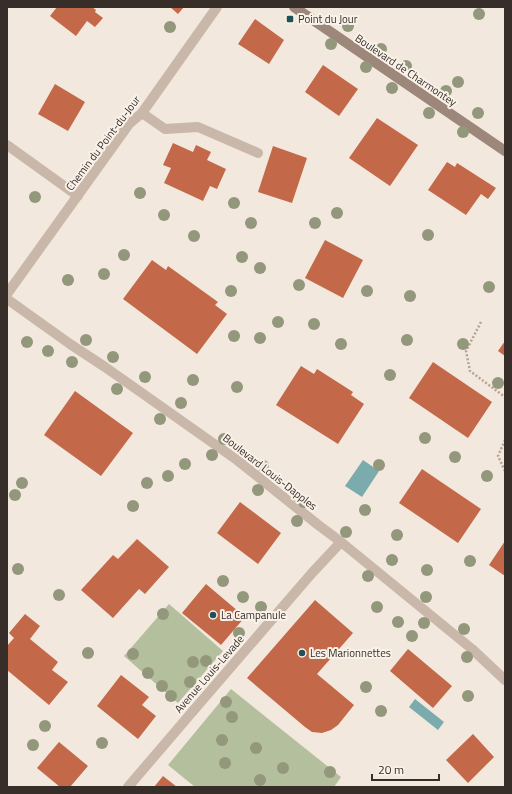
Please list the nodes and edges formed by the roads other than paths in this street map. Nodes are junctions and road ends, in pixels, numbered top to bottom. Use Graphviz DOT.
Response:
graph roads {
  1 [pos="217,7"];
  2 [pos="294,7"];
  3 [pos="142,112"];
  4 [pos="7,145"];
  5 [pos="505,151"];
  6 [pos="258,154"];
  7 [pos="78,196"];
  8 [pos="7,294"];
  9 [pos="7,299"];
  10 [pos="341,542"];
  11 [pos="505,680"];
  12 [pos="128,787"];
  1 -- 3 [label="street, Chemin du Point-du-Jour"];
  2 -- 5 [label="street, Boulevard de Charmontey"];
  3 -- 6 [label="street"];
  3 -- 7 [label="street, Chemin du Point-du-Jour"];
  4 -- 7 [label="street"];
  7 -- 8 [label="street, Chemin du Point-du-Jour"];
  9 -- 10 [label="street, Boulevard Louis-Dapples"];
  10 -- 11 [label="street, Boulevard Louis-Dapples"];
  10 -- 12 [label="street, Avenue Louis-Levade"];
}
